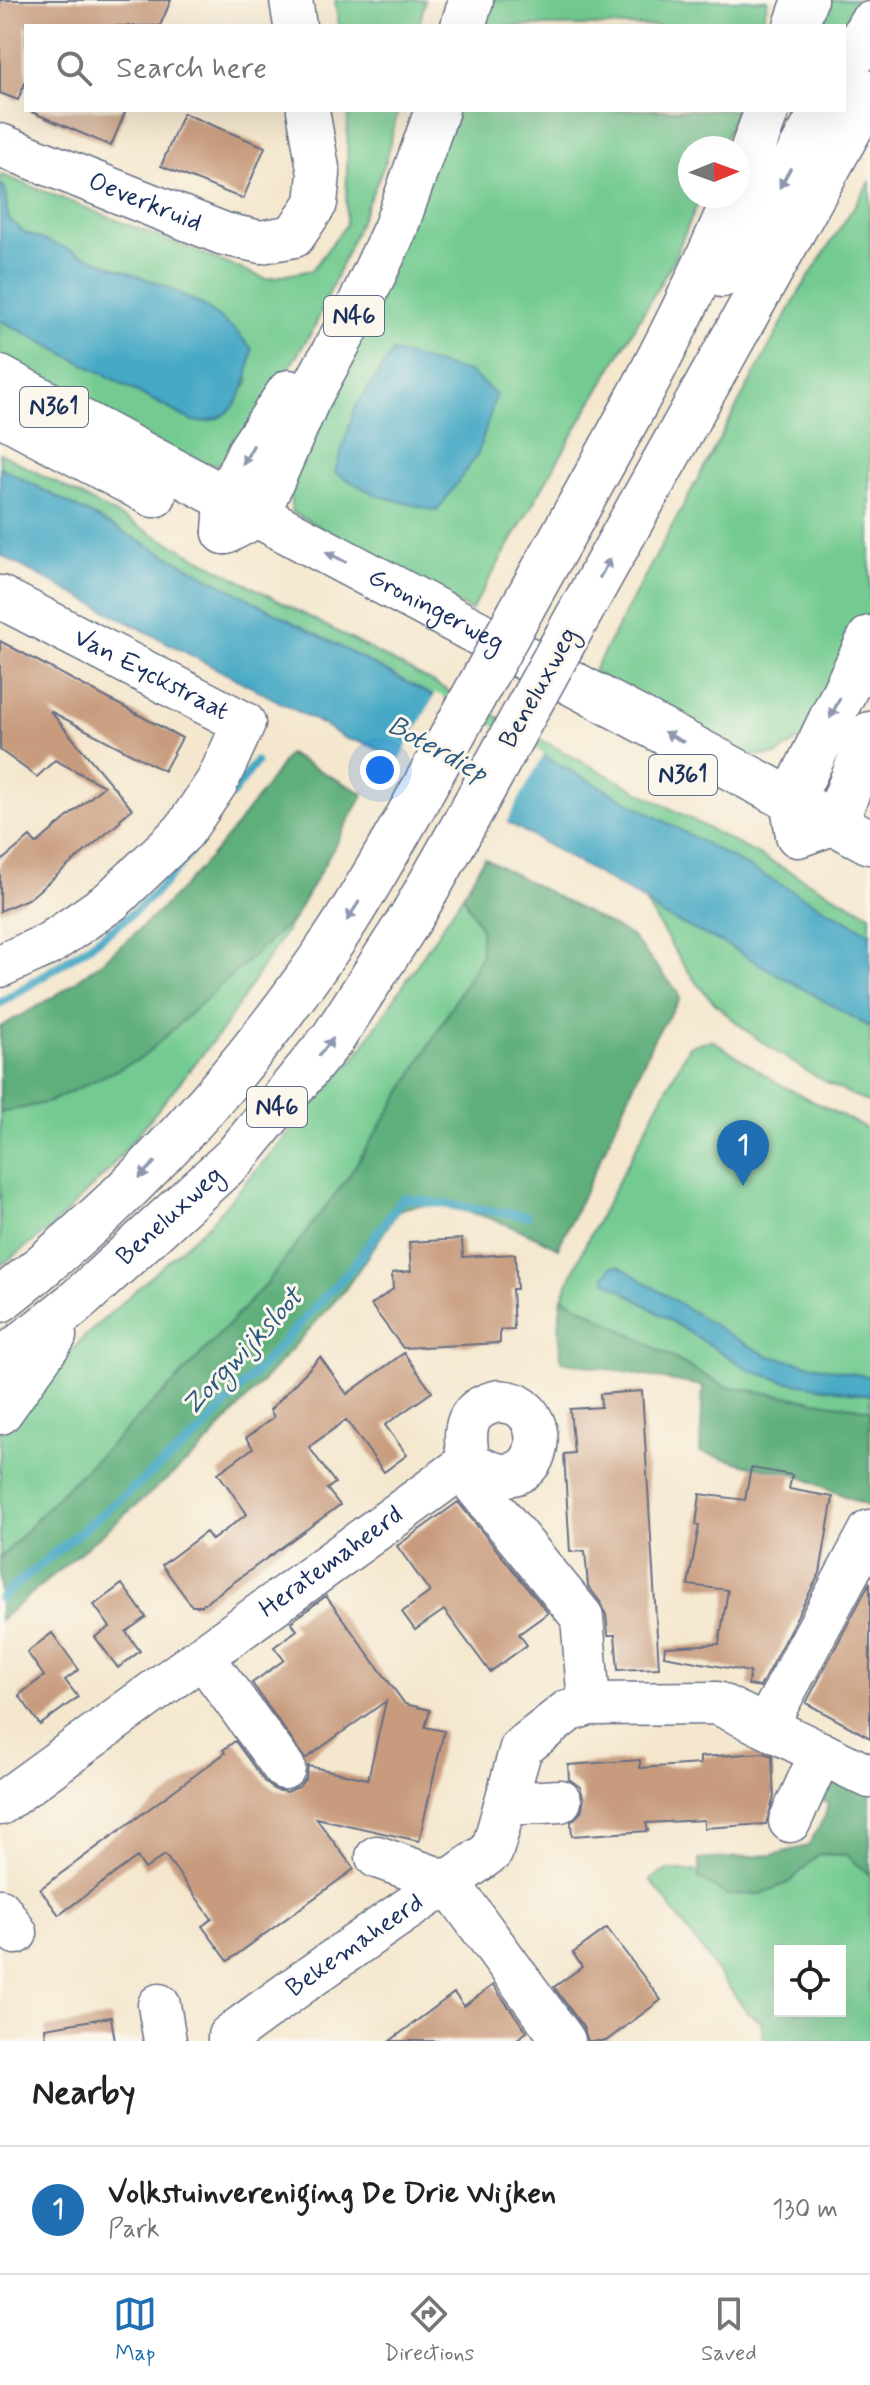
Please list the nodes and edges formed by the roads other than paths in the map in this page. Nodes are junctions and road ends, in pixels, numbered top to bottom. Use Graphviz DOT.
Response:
graph roads {
  1 [pos="291,0"];
  2 [pos="441,0"];
  3 [pos="471,0"];
  4 [pos="780,0"];
  5 [pos="805,0"];
  6 [pos="295,24"];
  7 [pos="436,24"];
  8 [pos="464,24"];
  9 [pos="778,24"];
  10 [pos="797,24"];
  11 [pos="870,24"];
  12 [pos="846,68"];
  13 [pos="870,93"];
  14 [pos="308,112"];
  15 [pos="416,112"];
  16 [pos="436,112"];
  17 [pos="766,112"];
  18 [pos="822,112"];
  19 [pos="0,145"];
  20 [pos="870,154"];
  21 [pos="750,156"];
  22 [pos="730,208"];
  23 [pos="749,307"];
  24 [pos="0,378"];
  25 [pos="645,388"];
  26 [pos="0,413"];
  27 [pos="236,515"];
  28 [pos="0,597"];
  29 [pos="870,638"];
  30 [pos="870,734"];
  31 [pos="824,825"];
  32 [pos="870,874"];
  33 [pos="0,966"];
  34 [pos="0,1300"];
  35 [pos="76,1302"];
  36 [pos="0,1362"];
  37 [pos="0,1412"];
  38 [pos="870,1531"];
  39 [pos="203,1657"];
  40 [pos="589,1704"];
  41 [pos="766,1726"];
  42 [pos="821,1753"];
  43 [pos="284,1768"];
  44 [pos="870,1777"];
  45 [pos="560,1801"];
  46 [pos="0,1804"];
  47 [pos="506,1804"];
  48 [pos="790,1821"];
  49 [pos="377,1857"];
  50 [pos="448,1882"];
  51 [pos="229,2041"];
  52 [pos="564,2041"];
  1 -- 6 [label="street"];
  2 -- 7 [label="main road"];
  3 -- 8 [label="main road"];
  4 -- 9 [label="main road"];
  5 -- 10 [label="main road"];
  11 -- 12 [label="main road"];
  13 -- 23 [label="main road, Beneluxweg / N46"];
  14 -- 19 [label="street, Oeverkruid"];
  15 -- 27 [label="main road, N46, one-way"];
  16 -- 27 [label="main road, N46"];
  17 -- 21 [label="main road"];
  18 -- 25 [label="main road, N46, one-way"];
  20 -- 23 [label="main road, N46"];
  22 -- 25 [label="main road, N46"];
  35 -- 23 [label="main road, Beneluxweg / N46, one-way, bridge"];
  24 -- 27 [label="main road, Groningerweg / N361"];
  25 -- 34 [label="main road, Beneluxweg / N46, one-way, bridge"];
  26 -- 27 [label="main road, Groningerweg / N361"];
  27 -- 31 [label="main road, Groningerweg / N361"];
  28 -- 33 [label="street, Van Eyckstraat"];
  29 -- 31 [label="main road, one-way"];
  30 -- 31 [label="main road"];
  31 -- 32 [label="main road, Groningerweg / N361"];
  35 -- 36 [label="main road, Beneluxweg / N46"];
  35 -- 37 [label="main road, N46"];
  38 -- 41 [label="street"];
  39 -- 40 [label="street, Heratemaheerd"];
  39 -- 43 [label="street"];
  39 -- 46 [label="street, Heratemaheerd"];
  40 -- 41 [label="street, Bekemaheerd"];
  40 -- 47 [label="street, Bekemaheerd"];
  41 -- 42 [label="street, Bekemaheerd"];
  42 -- 44 [label="street, Bekemaheerd"];
  42 -- 48 [label="street"];
  45 -- 47 [label="street"];
  47 -- 50 [label="street, Bekemaheerd"];
  49 -- 50 [label="street, Bekemaheerd"];
  50 -- 51 [label="street, Bekemaheerd"];
  50 -- 52 [label="street, Bekemaheerd"];
}
